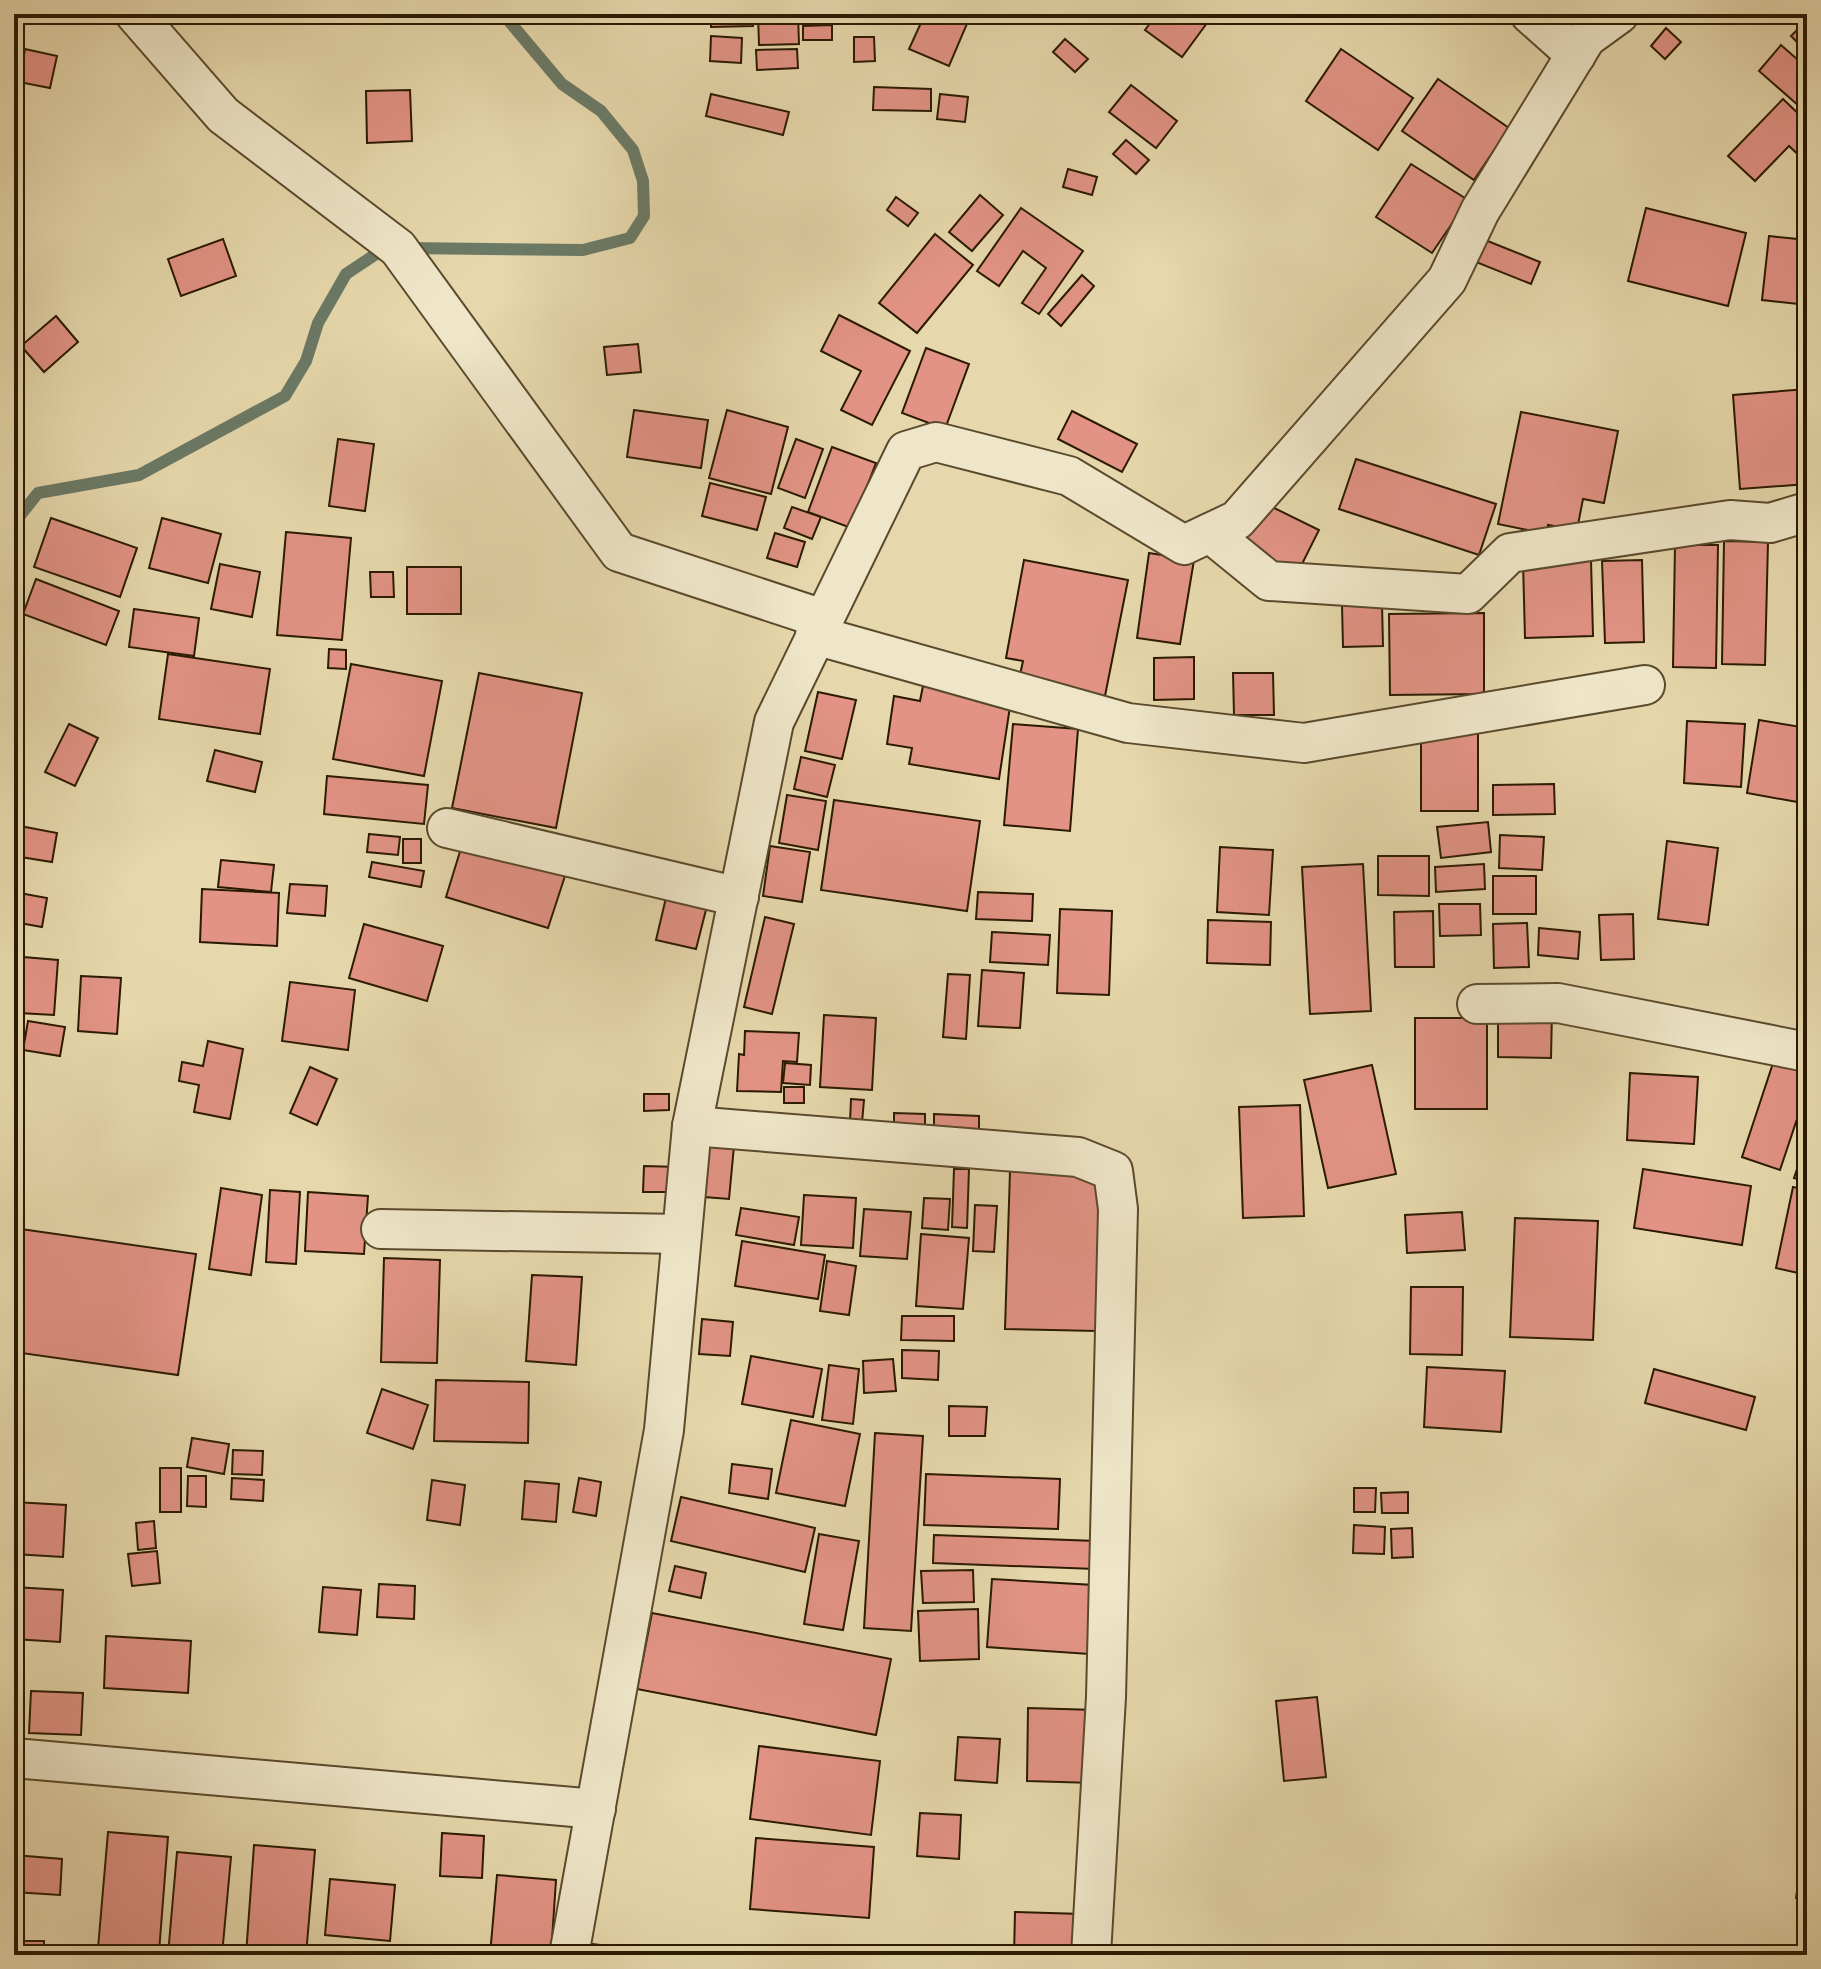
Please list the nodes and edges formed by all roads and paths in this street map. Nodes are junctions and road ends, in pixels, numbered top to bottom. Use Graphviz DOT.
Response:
graph roads {
  1 [pos="135,14"];
  2 [pos="1530,14"];
  3 [pos="1619,14"];
  4 [pos="1576,55"];
  5 [pos="1807,512"];
  6 [pos="1210,533"];
  7 [pos="819,627"];
  8 [pos="1645,685"];
  9 [pos="447,828"];
  10 [pos="739,897"];
  11 [pos="1477,1004"];
  12 [pos="1807,1052"];
  13 [pos="692,1126"];
  14 [pos="381,1229"];
  15 [pos="682,1234"];
  16 [pos="14,1758"];
  17 [pos="596,1809"];
  18 [pos="569,1955"];
  19 [pos="1091,1955"];
  1 -- 7 [label="street"];
  2 -- 4 [label="street"];
  3 -- 4 [label="street"];
  4 -- 6 [label="street"];
  5 -- 6 [label="street"];
  6 -- 7 [label="street"];
  7 -- 8 [label="street"];
  7 -- 10 [label="street"];
  9 -- 10 [label="street"];
  10 -- 13 [label="street"];
  11 -- 12 [label="street"];
  13 -- 15 [label="street"];
  13 -- 19 [label="street"];
  14 -- 15 [label="street"];
  15 -- 17 [label="street"];
  16 -- 17 [label="street"];
  17 -- 18 [label="street"];
}
